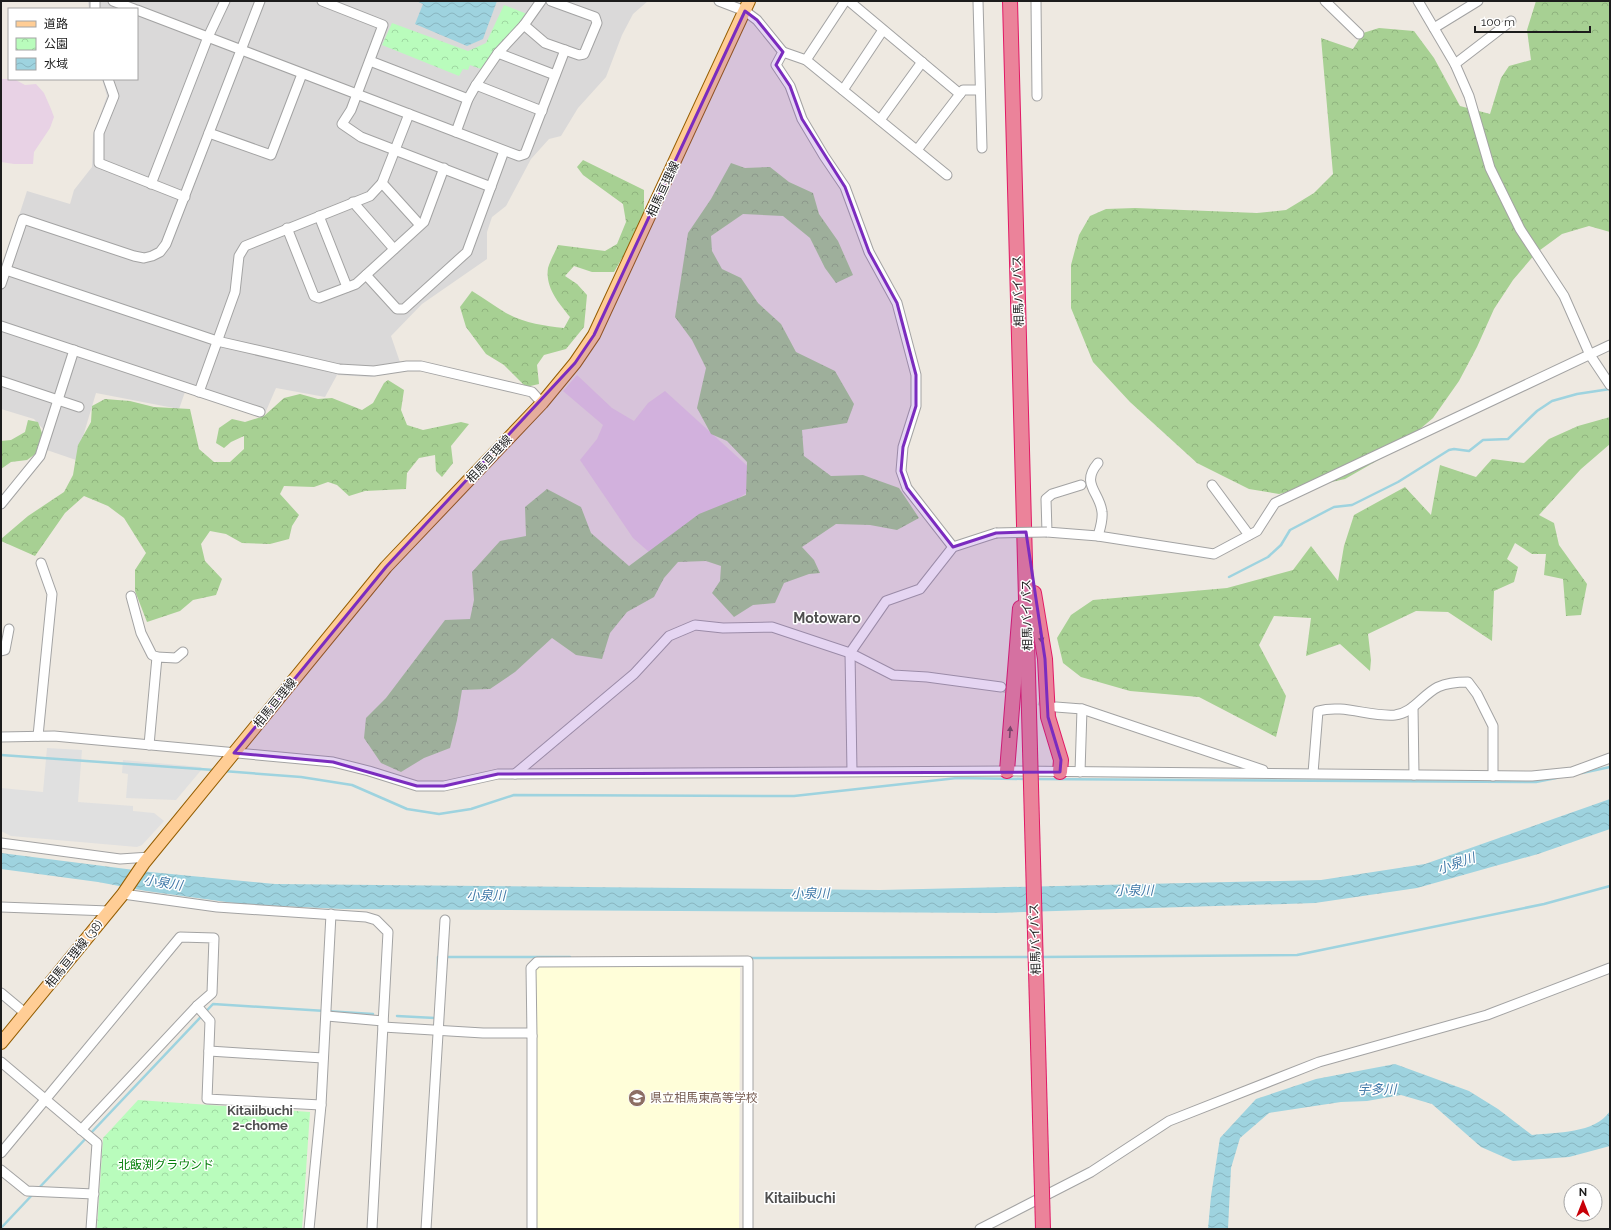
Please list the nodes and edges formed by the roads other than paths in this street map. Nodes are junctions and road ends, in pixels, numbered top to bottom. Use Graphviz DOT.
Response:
graph roads {
  1 [pos="113,1"];
  2 [pos="225,1"];
  3 [pos="322,1"];
  4 [pos="541,1"];
  5 [pos="551,1"];
  6 [pos="719,1"];
  7 [pos="845,1"];
  8 [pos="849,1"];
  9 [pos="978,1"];
  10 [pos="1010,1"];
  11 [pos="1036,1"];
  12 [pos="1418,1"];
  13 [pos="1478,1"];
  14 [pos="256,2"];
  15 [pos="1328,2"];
  16 [pos="747,6"];
  17 [pos="131,8"];
  18 [pos="138,10"];
  19 [pos="1511,21"];
  20 [pos="524,25"];
  21 [pos="1434,28"];
  22 [pos="883,30"];
  23 [pos="1359,34"];
  24 [pos="208,37"];
  25 [pos="241,49"];
  26 [pos="565,50"];
  27 [pos="783,52"];
  28 [pos="498,53"];
  29 [pos="806,60"];
  30 [pos="370,61"];
  31 [pos="922,62"];
  32 [pos="1454,64"];
  33 [pos="302,74"];
  34 [pos="556,75"];
  35 [pos="108,80"];
  36 [pos="476,85"];
  37 [pos="843,90"];
  38 [pos="980,90"];
  39 [pos="357,94"];
  40 [pos="960,94"];
  41 [pos="1037,96"];
  42 [pos="468,99"];
  43 [pos="542,111"];
  44 [pos="409,114"];
  45 [pos="880,120"];
  46 [pos="456,132"];
  47 [pos="209,133"];
  48 [pos="982,148"];
  49 [pos="395,149"];
  50 [pos="917,150"];
  51 [pos="504,151"];
  52 [pos="444,168"];
  53 [pos="947,175"];
  54 [pos="382,183"];
  55 [pos="151,184"];
  56 [pos="491,187"];
  57 [pos="185,197"];
  58 [pos="353,202"];
  59 [pos="319,216"];
  60 [pos="420,225"];
  61 [pos="287,228"];
  62 [pos="394,249"];
  63 [pos="6,270"];
  64 [pos="366,275"];
  65 [pos="1,284"];
  66 [pos="347,287"];
  67 [pos="1,326"];
  68 [pos="216,341"];
  69 [pos="1610,345"];
  70 [pos="74,350"];
  71 [pos="1590,354"];
  72 [pos="1,381"];
  73 [pos="1610,385"];
  74 [pos="199,392"];
  75 [pos="57,400"];
  76 [pos="542,403"];
  77 [pos="79,407"];
  78 [pos="260,412"];
  79 [pos="1098,463"];
  80 [pos="1081,485"];
  81 [pos="1212,486"];
  82 [pos="1,504"];
  83 [pos="1047,532"];
  84 [pos="1249,535"];
  85 [pos="1098,536"];
  86 [pos="1026,543"];
  87 [pos="953,547"];
  88 [pos="41,563"];
  89 [pos="131,596"];
  90 [pos="9,629"];
  91 [pos="1,651"];
  92 [pos="183,652"];
  93 [pos="850,653"];
  94 [pos="157,657"];
  95 [pos="1001,687"];
  96 [pos="1056,707"];
  97 [pos="1413,707"];
  98 [pos="1082,709"];
  99 [pos="38,736"];
  100 [pos="1,737"];
  101 [pos="149,745"];
  102 [pos="234,753"];
  103 [pos="1610,758"];
  104 [pos="852,771"];
  105 [pos="1007,771"];
  106 [pos="1060,772"];
  107 [pos="1080,772"];
  108 [pos="1270,773"];
  109 [pos="1314,773"];
  110 [pos="515,774"];
  111 [pos="1414,775"];
  112 [pos="1493,776"];
  113 [pos="1,843"];
  114 [pos="147,860"];
  115 [pos="124,892"];
  116 [pos="1,907"];
  117 [pos="109,911"];
  118 [pos="331,914"];
  119 [pos="445,920"];
  120 [pos="1610,968"];
  121 [pos="1,993"];
  122 [pos="198,1007"];
  123 [pos="25,1013"];
  124 [pos="327,1013"];
  125 [pos="383,1024"];
  126 [pos="439,1031"];
  127 [pos="532,1036"];
  128 [pos="1,1043"];
  129 [pos="209,1050"];
  130 [pos="323,1058"];
  131 [pos="1,1062"];
  132 [pos="45,1099"];
  133 [pos="321,1105"];
  134 [pos="85,1134"];
  135 [pos="1,1153"];
  136 [pos="1,1170"];
  137 [pos="94,1194"];
  138 [pos="91,1229"];
  139 [pos="309,1229"];
  140 [pos="372,1229"];
  141 [pos="426,1229"];
  142 [pos="532,1229"];
  143 [pos="748,1229"];
  144 [pos="980,1229"];
  145 [pos="1043,1229"];
  1 -- 17 [label="street"];
  2 -- 24 [label="street"];
  3 -- 30 [label="street"];
  4 -- 20 [label="street"];
  5 -- 26 [label="street"];
  6 -- 16 [label="street"];
  7 -- 29 [label="street"];
  8 -- 22 [label="street"];
  9 -- 38 [label="street"];
  10 -- 86 [label="highway, 相馬バイパス"];
  11 -- 41 [label="street"];
  12 -- 21 [label="street"];
  13 -- 21 [label="street"];
  14 -- 25 [label="street"];
  15 -- 23 [label="street"];
  16 -- 27 [label="street"];
  16 -- 76 [label="main road, 相馬亘理線"];
  18 -- 24 [label="street"];
  19 -- 32 [label="street"];
  20 -- 26 [label="street"];
  20 -- 28 [label="street"];
  21 -- 32 [label="street"];
  22 -- 31 [label="street"];
  22 -- 37 [label="street"];
  24 -- 25 [label="street"];
  24 -- 55 [label="street"];
  25 -- 33 [label="street"];
  25 -- 47 [label="street"];
  26 -- 34 [label="street"];
  27 -- 29 [label="street"];
  27 -- 87 [label="street"];
  28 -- 34 [label="street"];
  28 -- 36 [label="street"];
  29 -- 37 [label="street"];
  30 -- 39 [label="street"];
  30 -- 42 [label="street"];
  31 -- 40 [label="street"];
  31 -- 45 [label="street"];
  32 -- 71 [label="street"];
  33 -- 39 [label="street"];
  33 -- 47 [label="street"];
  34 -- 43 [label="street"];
  35 -- 55 [label="street"];
  36 -- 42 [label="street"];
  36 -- 43 [label="street"];
  37 -- 45 [label="street"];
  38 -- 40 [label="street"];
  38 -- 48 [label="street"];
  39 -- 44 [label="street"];
  39 -- 49 [label="street"];
  40 -- 50 [label="street"];
  42 -- 46 [label="street"];
  43 -- 51 [label="street"];
  44 -- 46 [label="street"];
  44 -- 49 [label="street"];
  45 -- 50 [label="street"];
  46 -- 51 [label="street"];
  47 -- 57 [label="street"];
  49 -- 52 [label="street"];
  49 -- 54 [label="street"];
  50 -- 53 [label="street"];
  51 -- 56 [label="street"];
  52 -- 56 [label="street"];
  52 -- 60 [label="street"];
  54 -- 58 [label="street"];
  54 -- 60 [label="street"];
  55 -- 57 [label="street"];
  56 -- 64 [label="street"];
  57 -- 63 [label="street"];
  58 -- 59 [label="street"];
  58 -- 62 [label="street"];
  59 -- 61 [label="street"];
  59 -- 66 [label="street"];
  60 -- 62 [label="street"];
  61 -- 66 [label="street"];
  61 -- 68 [label="street"];
  62 -- 64 [label="street"];
  63 -- 65 [label="street"];
  63 -- 68 [label="street"];
  64 -- 66 [label="street"];
  67 -- 70 [label="street"];
  68 -- 74 [label="street"];
  68 -- 76 [label="street"];
  69 -- 71 [label="street"];
  70 -- 74 [label="street"];
  70 -- 75 [label="street"];
  71 -- 73 [label="street"];
  71 -- 84 [label="street"];
  72 -- 75 [label="street"];
  74 -- 78 [label="street"];
  75 -- 77 [label="street"];
  75 -- 82 [label="street"];
  76 -- 102 [label="main road, 相馬亘理線"];
  79 -- 85 [label="street"];
  80 -- 83 [label="street"];
  81 -- 84 [label="street"];
  83 -- 85 [label="street"];
  83 -- 87 [label="street, bridge"];
  84 -- 85 [label="street"];
  105 -- 86 [label="highway, one-way"];
  86 -- 106 [label="highway, one-way"];
  86 -- 145 [label="highway, 相馬バイパス, bridge"];
  87 -- 93 [label="street"];
  88 -- 99 [label="street"];
  89 -- 94 [label="street"];
  90 -- 91 [label="street"];
  92 -- 94 [label="street"];
  93 -- 95 [label="street"];
  93 -- 104 [label="street"];
  93 -- 110 [label="street"];
  94 -- 101 [label="street"];
  96 -- 98 [label="street"];
  97 -- 109 [label="street"];
  97 -- 111 [label="street"];
  97 -- 112 [label="street"];
  98 -- 107 [label="street"];
  98 -- 108 [label="street"];
  99 -- 100 [label="street"];
  99 -- 101 [label="street"];
  101 -- 102 [label="street"];
  102 -- 110 [label="street"];
  102 -- 114 [label="main road, 相馬亘理線"];
  103 -- 112 [label="street"];
  104 -- 105 [label="street"];
  104 -- 110 [label="street"];
  105 -- 106 [label="street"];
  106 -- 107 [label="street"];
  107 -- 108 [label="street"];
  108 -- 109 [label="street"];
  109 -- 111 [label="street"];
  111 -- 112 [label="street"];
  113 -- 114 [label="street"];
  114 -- 115 [label="main road, 相馬亘理線 (38)"];
  115 -- 117 [label="main road, 相馬亘理線 (38)"];
  115 -- 118 [label="street"];
  116 -- 117 [label="street"];
  117 -- 123 [label="main road, 相馬亘理線 (38)"];
  118 -- 124 [label="street"];
  118 -- 125 [label="street"];
  119 -- 126 [label="street"];
  120 -- 144 [label="street"];
  121 -- 123 [label="street"];
  122 -- 129 [label="street"];
  122 -- 132 [label="street"];
  122 -- 134 [label="street"];
  123 -- 128 [label="main road, 相馬亘理線 (38)"];
  124 -- 125 [label="street"];
  124 -- 130 [label="street"];
  125 -- 126 [label="street"];
  125 -- 140 [label="street"];
  126 -- 127 [label="street"];
  126 -- 141 [label="street"];
  127 -- 142 [label="street"];
  127 -- 143 [label="street"];
  129 -- 130 [label="street"];
  129 -- 133 [label="street"];
  130 -- 133 [label="street"];
  131 -- 132 [label="street"];
  132 -- 134 [label="street"];
  132 -- 135 [label="street"];
  133 -- 139 [label="street"];
  134 -- 137 [label="street"];
  136 -- 137 [label="street"];
  137 -- 138 [label="street"];
}
